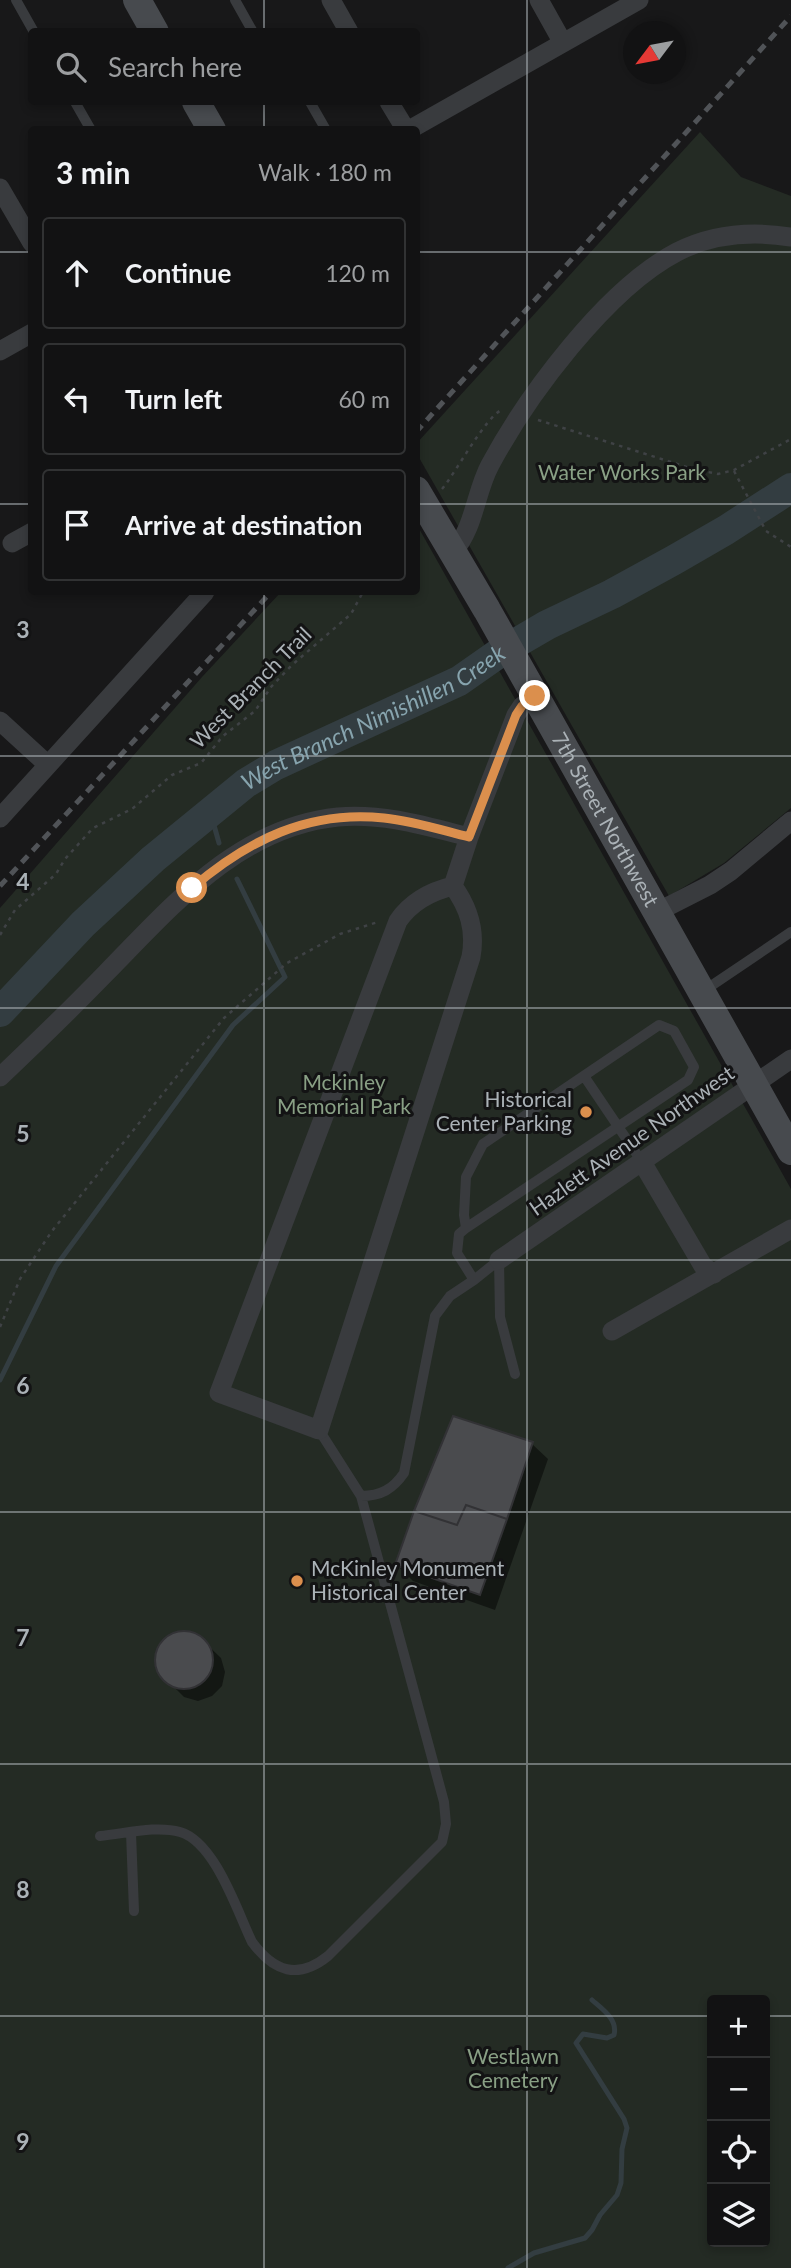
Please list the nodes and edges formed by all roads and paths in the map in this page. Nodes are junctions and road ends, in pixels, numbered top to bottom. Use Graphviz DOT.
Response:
graph roads {
  1 [pos="16,0"];
  2 [pos="137,0"];
  3 [pos="235,0"];
  4 [pos="331,0"];
  5 [pos="538,0"];
  6 [pos="639,0"];
  7 [pos="32,28"];
  8 [pos="153,28"];
  9 [pos="251,28"];
  10 [pos="347,28"];
  11 [pos="563,43"];
  12 [pos="77,105"];
  13 [pos="198,105"];
  14 [pos="312,105"];
  15 [pos="391,105"];
  16 [pos="89,126"];
  17 [pos="210,126"];
  18 [pos="324,126"];
  19 [pos="404,126"];
  20 [pos="414,126"];
  21 [pos="0,188"];
  22 [pos="28,236"];
  23 [pos="791,237"];
  24 [pos="28,335"];
  25 [pos="0,351"];
  26 [pos="520,413"];
  27 [pos="791,439"];
  28 [pos="734,470"];
  29 [pos="420,496"];
  30 [pos="28,534"];
  31 [pos="12,543"];
  32 [pos="791,547"];
  33 [pos="453,552"];
  34 [pos="202,595"];
  35 [pos="361,595"];
  36 [pos="532,690"];
  37 [pos="0,721"];
  38 [pos="48,765"];
  39 [pos="0,818"];
  40 [pos="791,821"];
  41 [pos="469,837"];
  42 [pos="453,886"];
  43 [pos="655,913"];
  44 [pos="398,921"];
  45 [pos="791,932"];
  46 [pos="0,935"];
  47 [pos="701,993"];
  48 [pos="791,1059"];
  49 [pos="584,1076"];
  50 [pos="0,1077"];
  51 [pos="753,1085"];
  52 [pos="618,1126"];
  53 [pos="791,1151"];
  54 [pos="642,1162"];
  55 [pos="466,1228"];
  56 [pos="791,1228"];
  57 [pos="499,1260"];
  58 [pos="714,1274"];
  59 [pos="474,1280"];
  60 [pos="0,1327"];
  61 [pos="612,1331"];
  62 [pos="515,1374"];
  63 [pos="319,1430"];
  64 [pos="361,1496"];
  65 [pos="131,1833"];
  66 [pos="100,1836"];
  67 [pos="134,1911"];
  1 -- 7 [label="lane"];
  2 -- 8 [label="street"];
  3 -- 9 [label="lane"];
  4 -- 10 [label="street"];
  5 -- 11 [label="street"];
  6 -- 11 [label="street"];
  11 -- 20 [label="street"];
  12 -- 16 [label="lane"];
  13 -- 17 [label="street"];
  14 -- 18 [label="lane"];
  15 -- 19 [label="street"];
  21 -- 22 [label="street"];
  23 -- 26 [label="street"];
  24 -- 25 [label="street"];
  26 -- 28 [label="path"];
  26 -- 29 [label="path"];
  26 -- 33 [label="street"];
  27 -- 28 [label="path"];
  28 -- 32 [label="path"];
  29 -- 33 [label="street, 7th Street Northwest"];
  30 -- 31 [label="street"];
  33 -- 36 [label="street, 7th Street Northwest"];
  34 -- 38 [label="street"];
  35 -- 46 [label="path, West Branch Trail"];
  36 -- 41 [label="street"];
  36 -- 43 [label="street, 7th Street Northwest"];
  37 -- 38 [label="street"];
  38 -- 39 [label="street"];
  40 -- 43 [label="street"];
  41 -- 42 [label="street"];
  41 -- 50 [label="street"];
  42 -- 44 [label="street"];
  42 -- 63 [label="street"];
  43 -- 47 [label="street, 7th Street Northwest"];
  44 -- 60 [label="path"];
  44 -- 63 [label="street"];
  45 -- 47 [label="lane"];
  47 -- 51 [label="street, 7th Street Northwest"];
  48 -- 51 [label="street, Hazlett Avenue Northwest"];
  49 -- 52 [label="lane"];
  49 -- 52 [label="lane"];
  49 -- 55 [label="lane"];
  51 -- 53 [label="street, 7th Street Northwest"];
  51 -- 54 [label="street, Hazlett Avenue Northwest"];
  52 -- 54 [label="lane"];
  52 -- 55 [label="lane"];
  54 -- 57 [label="street, Hazlett Avenue Northwest"];
  54 -- 58 [label="street"];
  55 -- 59 [label="lane"];
  56 -- 58 [label="street"];
  57 -- 59 [label="lane"];
  57 -- 62 [label="lane"];
  58 -- 61 [label="street"];
  59 -- 64 [label="lane"];
  63 -- 64 [label="lane"];
  64 -- 65 [label="lane"];
  65 -- 66 [label="lane"];
  65 -- 67 [label="lane"];
}
